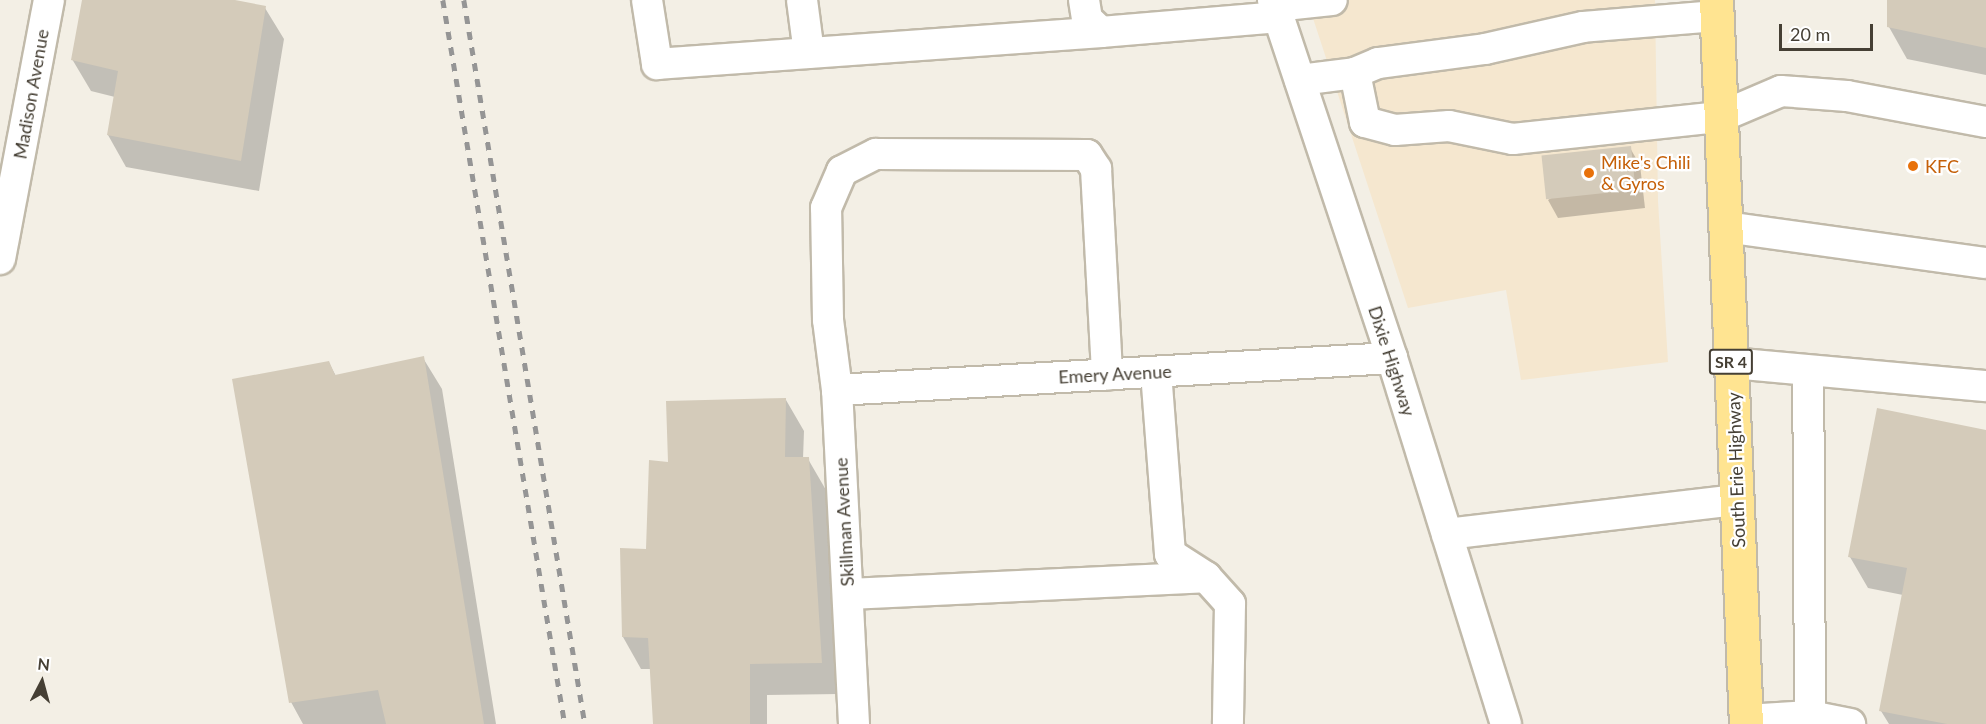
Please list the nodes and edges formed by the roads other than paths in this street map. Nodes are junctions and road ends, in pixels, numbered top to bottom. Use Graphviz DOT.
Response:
graph roads {
  1 [pos="49,0"];
  2 [pos="647,0"];
  3 [pos="802,0"];
  4 [pos="1084,0"];
  5 [pos="1332,0"];
  6 [pos="1276,8"];
  7 [pos="1716,8"];
  8 [pos="1101,32"];
  9 [pos="809,53"];
  10 [pos="1355,73"];
  11 [pos="1300,80"];
  12 [pos="1720,117"];
  13 [pos="1365,122"];
  14 [pos="1986,122"];
  15 [pos="1316,128"];
  16 [pos="7,183"];
  17 [pos="1725,227"];
  18 [pos="0,258"];
  19 [pos="1986,263"];
  20 [pos="1392,358"];
  21 [pos="1731,363"];
  22 [pos="1156,372"];
  23 [pos="1808,372"];
  24 [pos="1107,375"];
  25 [pos="1986,386"];
  26 [pos="837,390"];
  27 [pos="1737,500"];
  28 [pos="1447,534"];
  29 [pos="1206,577"];
  30 [pos="848,594"];
  31 [pos="1810,716"];
  32 [pos="1746,722"];
  33 [pos="854,724"];
  34 [pos="1228,724"];
  35 [pos="1506,724"];
  36 [pos="1850,724"];
  1 -- 16 [label="street, Madison Avenue"];
  2 -- 9 [label="street"];
  3 -- 9 [label="street"];
  4 -- 8 [label="street"];
  5 -- 6 [label="street"];
  6 -- 8 [label="street"];
  6 -- 11 [label="street, Dixie Highway"];
  7 -- 10 [label="street"];
  7 -- 12 [label="main road, South Erie Highway / SR 4"];
  8 -- 9 [label="street"];
  10 -- 11 [label="street"];
  10 -- 13 [label="street"];
  11 -- 15 [label="street, Dixie Highway"];
  12 -- 13 [label="street"];
  12 -- 14 [label="street"];
  12 -- 17 [label="main road, South Erie Highway / SR 4"];
  13 -- 15 [label="street"];
  15 -- 20 [label="street, Dixie Highway"];
  16 -- 18 [label="street, Madison Avenue"];
  17 -- 19 [label="street"];
  17 -- 21 [label="main road, South Erie Highway / SR 4"];
  20 -- 22 [label="street, Emery Avenue"];
  20 -- 28 [label="street, Dixie Highway"];
  21 -- 23 [label="street"];
  21 -- 27 [label="main road, South Erie Highway / SR 4"];
  22 -- 24 [label="street, Emery Avenue"];
  22 -- 29 [label="street"];
  23 -- 25 [label="street"];
  23 -- 31 [label="street"];
  24 -- 26 [label="street, Emery Avenue"];
  24 -- 26 [label="street, Skillman Avenue"];
  26 -- 30 [label="street, Skillman Avenue"];
  27 -- 28 [label="street"];
  27 -- 32 [label="main road, South Erie Highway / SR 4"];
  28 -- 35 [label="street, Dixie Highway"];
  29 -- 30 [label="street"];
  29 -- 34 [label="street"];
  30 -- 33 [label="street, Skillman Avenue"];
  31 -- 32 [label="street"];
  31 -- 36 [label="street"];
}
